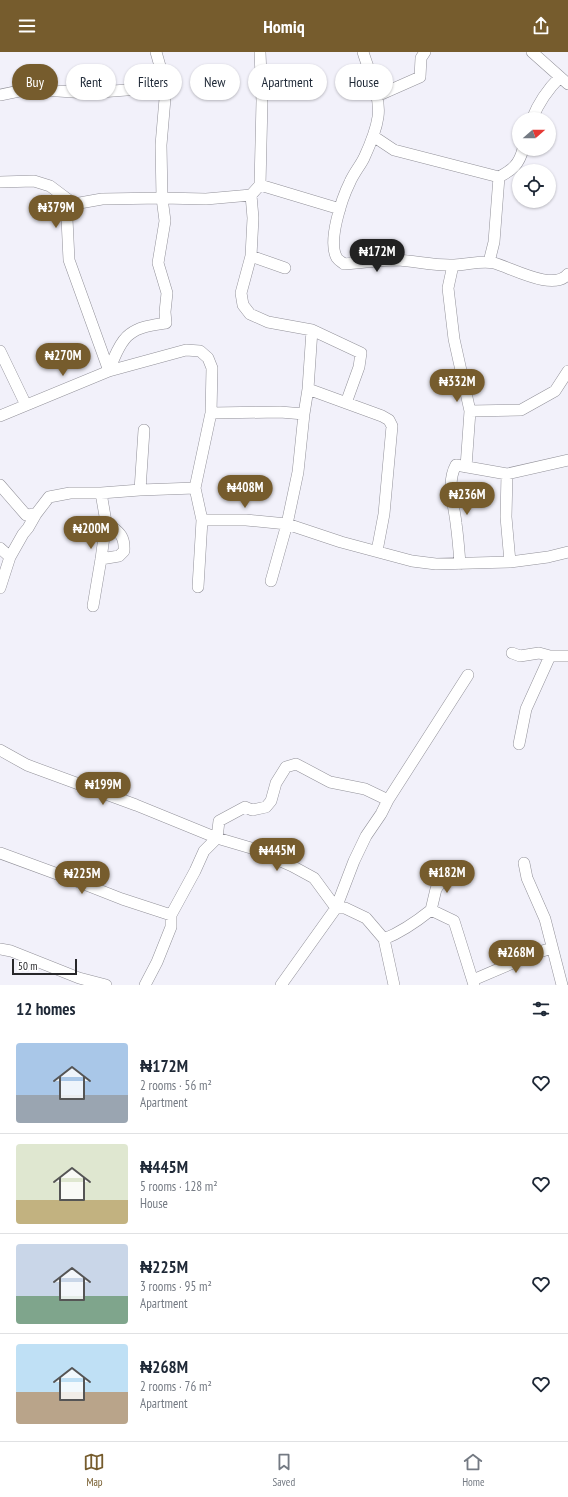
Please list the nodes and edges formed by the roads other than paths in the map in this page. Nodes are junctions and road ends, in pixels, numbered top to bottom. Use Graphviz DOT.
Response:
graph roads {
  1 [pos="156,52"];
  2 [pos="260,52"];
  3 [pos="363,52"];
  4 [pos="425,52"];
  5 [pos="532,52"];
  6 [pos="160,64"];
  7 [pos="367,64"];
  8 [pos="564,81"];
  9 [pos="393,89"];
  10 [pos="124,90"];
  11 [pos="0,95"];
  12 [pos="165,100"];
  13 [pos="377,100"];
  14 [pos="535,112"];
  15 [pos="373,136"];
  16 [pos="520,156"];
  17 [pos="498,177"];
  18 [pos="0,182"];
  19 [pos="260,185"];
  20 [pos="251,196"];
  21 [pos="66,198"];
  22 [pos="162,198"];
  23 [pos="340,208"];
  24 [pos="251,256"];
  25 [pos="489,262"];
  26 [pos="453,265"];
  27 [pos="285,268"];
  28 [pos="568,274"];
  29 [pos="312,330"];
  30 [pos="0,351"];
  31 [pos="109,371"];
  32 [pos="568,371"];
  33 [pos="308,389"];
  34 [pos="346,403"];
  35 [pos="26,404"];
  36 [pos="470,411"];
  37 [pos="211,413"];
  38 [pos="304,414"];
  39 [pos="0,416"];
  40 [pos="144,430"];
  41 [pos="568,460"];
  42 [pos="466,467"];
  43 [pos="507,474"];
  44 [pos="0,485"];
  45 [pos="194,488"];
  46 [pos="140,490"];
  47 [pos="101,493"];
  48 [pos="36,514"];
  49 [pos="202,520"];
  50 [pos="106,522"];
  51 [pos="287,524"];
  52 [pos="0,548"];
  53 [pos="377,551"];
  54 [pos="568,552"];
  55 [pos="10,557"];
  56 [pos="101,559"];
  57 [pos="510,562"];
  58 [pos="460,564"];
  59 [pos="271,581"];
  60 [pos="198,587"];
  61 [pos="0,588"];
  62 [pos="93,606"];
  63 [pos="512,653"];
  64 [pos="550,656"];
  65 [pos="568,656"];
  66 [pos="468,675"];
  67 [pos="519,744"];
  68 [pos="1,751"];
  69 [pos="0,763"];
  70 [pos="388,800"];
  71 [pos="217,838"];
  72 [pos="0,853"];
  73 [pos="524,863"];
  74 [pos="449,871"];
  75 [pos="336,908"];
  76 [pos="431,910"];
  77 [pos="171,914"];
  78 [pos="384,939"];
  79 [pos="552,948"];
  80 [pos="0,949"];
  81 [pos="78,981"];
  82 [pos="473,983"];
  83 [pos="106,985"];
  84 [pos="145,985"];
  85 [pos="281,985"];
  86 [pos="394,985"];
  87 [pos="562,985"];
  1 -- 6 [label="street"];
  2 -- 19 [label="street"];
  3 -- 7 [label="street"];
  4 -- 9 [label="street"];
  5 -- 8 [label="street"];
  8 -- 14 [label="street"];
  10 -- 11 [label="street"];
  12 -- 22 [label="street"];
  13 -- 15 [label="street"];
  15 -- 17 [label="street"];
  15 -- 23 [label="street"];
  16 -- 17 [label="street"];
  17 -- 25 [label="street"];
  18 -- 21 [label="street"];
  19 -- 20 [label="street"];
  19 -- 23 [label="street"];
  20 -- 22 [label="street"];
  20 -- 24 [label="street"];
  21 -- 22 [label="street"];
  21 -- 31 [label="street"];
  22 -- 31 [label="street"];
  23 -- 26 [label="street"];
  24 -- 27 [label="street"];
  24 -- 29 [label="street"];
  25 -- 26 [label="street"];
  25 -- 28 [label="street"];
  26 -- 36 [label="street"];
  29 -- 33 [label="street"];
  29 -- 34 [label="street"];
  30 -- 35 [label="street"];
  31 -- 35 [label="street"];
  31 -- 37 [label="street"];
  32 -- 36 [label="street"];
  33 -- 34 [label="street"];
  33 -- 38 [label="street"];
  34 -- 53 [label="street"];
  35 -- 39 [label="street"];
  36 -- 42 [label="street"];
  37 -- 38 [label="street"];
  37 -- 45 [label="street"];
  38 -- 51 [label="street"];
  40 -- 46 [label="street"];
  41 -- 43 [label="street"];
  42 -- 43 [label="street"];
  42 -- 58 [label="street"];
  43 -- 57 [label="street"];
  44 -- 48 [label="street"];
  45 -- 46 [label="street"];
  45 -- 49 [label="street"];
  46 -- 47 [label="street"];
  47 -- 48 [label="street"];
  47 -- 50 [label="street"];
  48 -- 55 [label="street"];
  49 -- 51 [label="street"];
  49 -- 60 [label="street"];
  50 -- 56 [label="street"];
  50 -- 56 [label="street"];
  51 -- 53 [label="street"];
  51 -- 59 [label="street"];
  52 -- 55 [label="street"];
  53 -- 58 [label="street"];
  54 -- 57 [label="street"];
  55 -- 61 [label="street"];
  56 -- 62 [label="street"];
  57 -- 58 [label="street"];
  63 -- 64 [label="street"];
  64 -- 65 [label="street"];
  64 -- 67 [label="street"];
  66 -- 70 [label="street"];
  68 -- 69 [label="street"];
  68 -- 71 [label="street"];
  70 -- 71 [label="street"];
  70 -- 75 [label="street"];
  71 -- 75 [label="street"];
  71 -- 77 [label="street"];
  72 -- 77 [label="street"];
  73 -- 79 [label="street"];
  74 -- 76 [label="street"];
  75 -- 78 [label="street"];
  75 -- 85 [label="street"];
  76 -- 78 [label="street"];
  76 -- 82 [label="street"];
  77 -- 84 [label="street"];
  78 -- 86 [label="street"];
  79 -- 82 [label="street"];
  79 -- 87 [label="street"];
  80 -- 81 [label="street"];
  81 -- 83 [label="street"];
}
